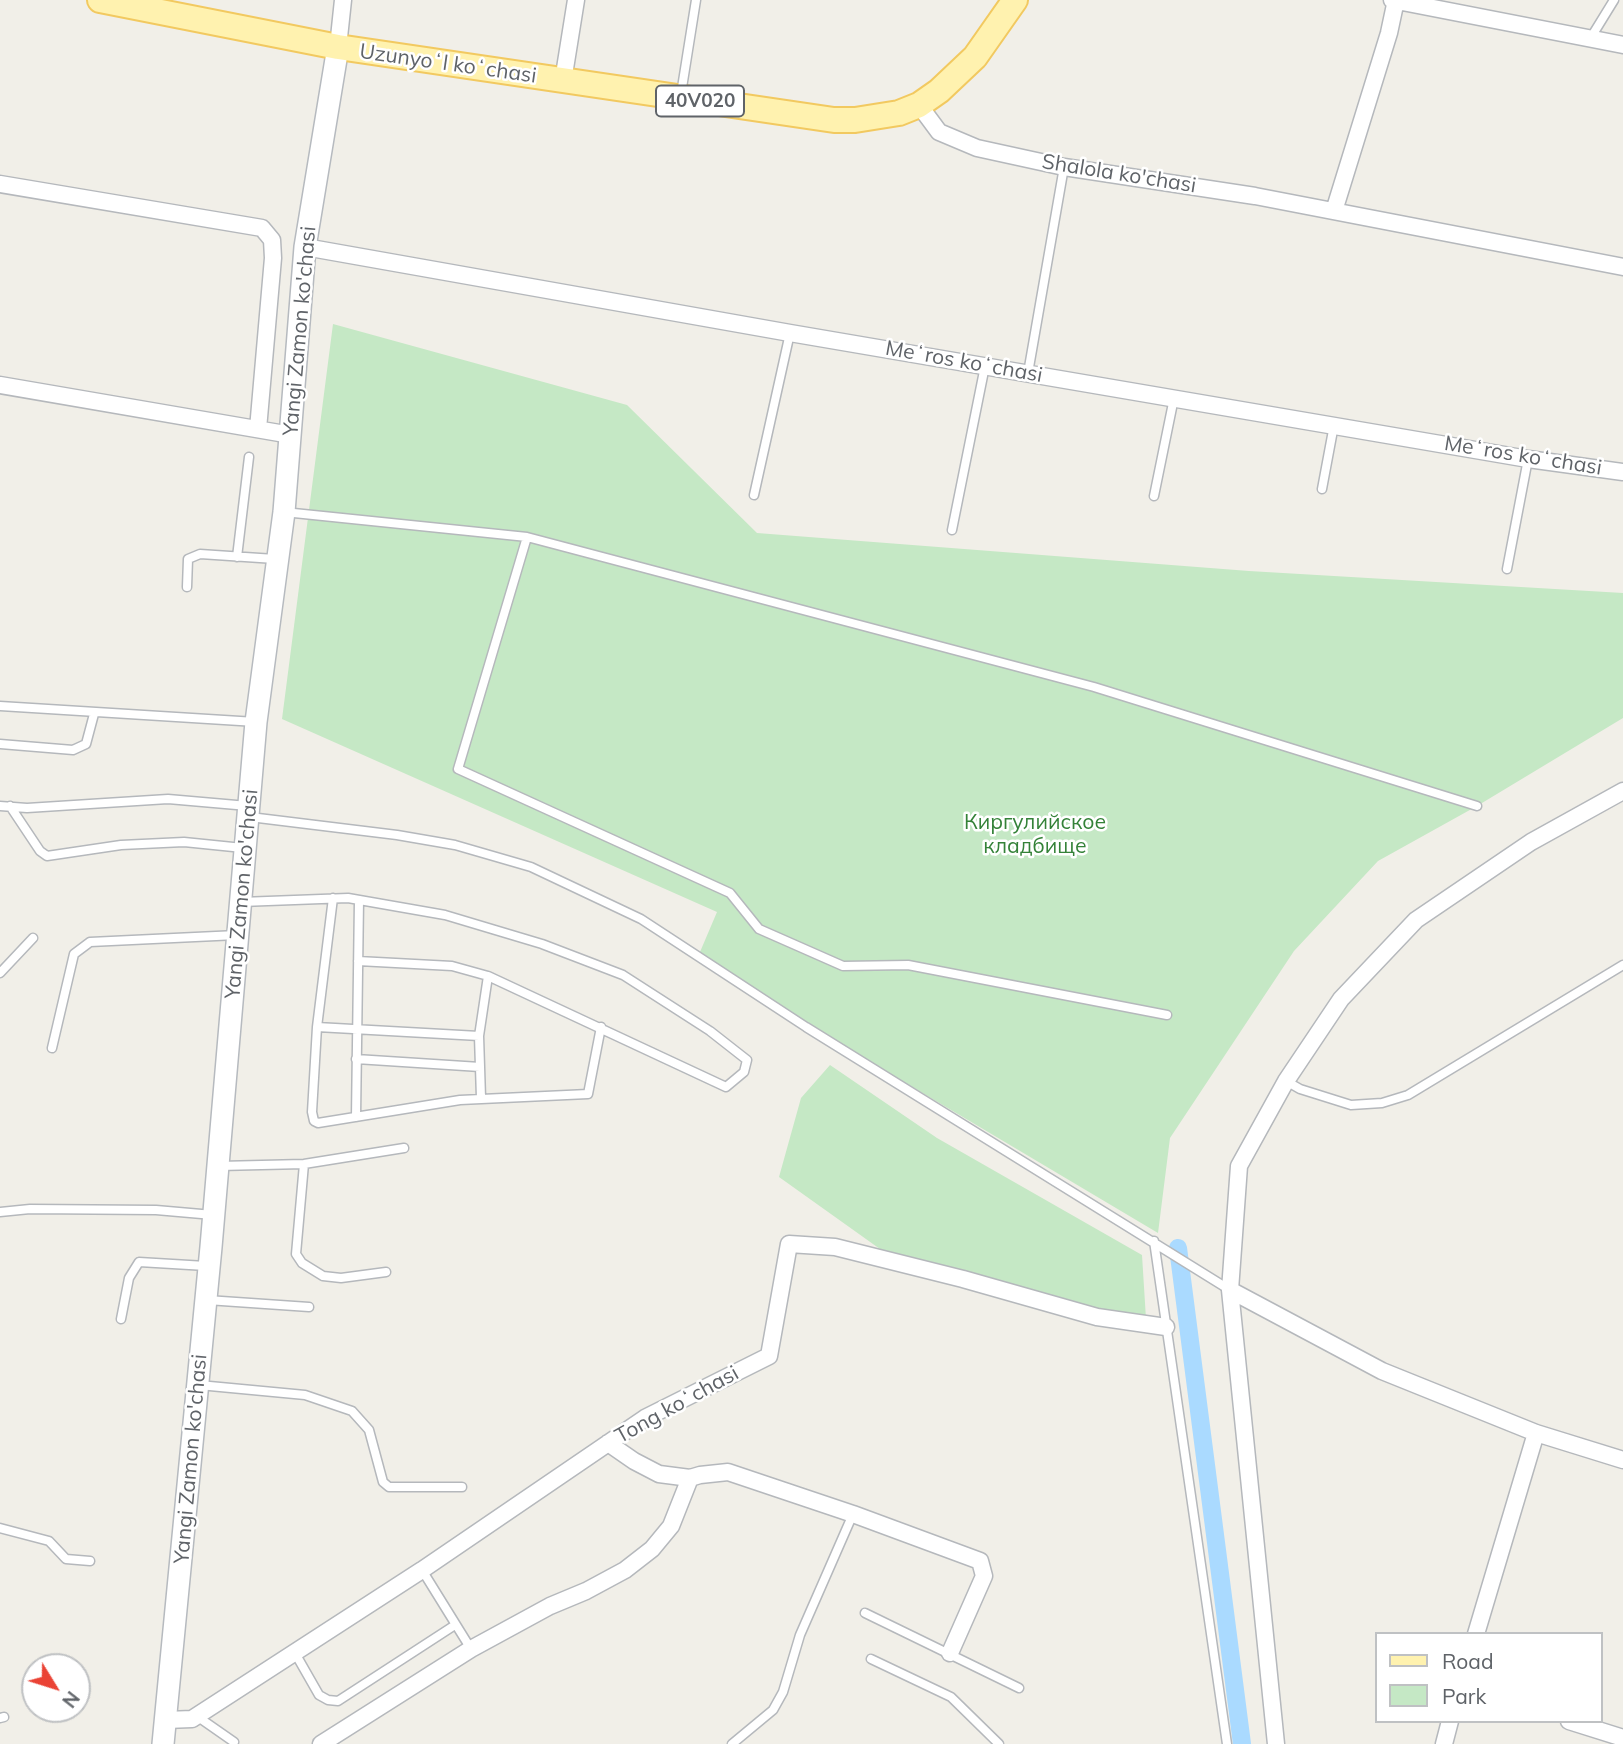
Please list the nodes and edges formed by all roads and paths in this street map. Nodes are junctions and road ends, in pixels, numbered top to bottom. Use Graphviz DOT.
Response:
graph roads {
  1 [pos="100,0"];
  2 [pos="576,0"];
  3 [pos="696,0"];
  4 [pos="1015,0"];
  5 [pos="1395,0"];
  6 [pos="1614,0"];
  7 [pos="345,2"];
  8 [pos="1590,38"];
  9 [pos="1623,45"];
  10 [pos="338,47"];
  11 [pos="563,81"];
  12 [pos="680,98"];
  13 [pos="919,105"];
  14 [pos="1064,167"];
  15 [pos="0,184"];
  16 [pos="1334,211"];
  17 [pos="305,247"];
  18 [pos="1623,267"];
  19 [pos="790,333"];
  20 [pos="985,366"];
  21 [pos="1028,373"];
  22 [pos="0,385"];
  23 [pos="1174,398"];
  24 [pos="1334,425"];
  25 [pos="258,429"];
  26 [pos="291,435"];
  27 [pos="249,457"];
  28 [pos="1528,459"];
  29 [pos="1623,472"];
  30 [pos="1322,489"];
  31 [pos="754,495"];
  32 [pos="1154,496"];
  33 [pos="284,512"];
  34 [pos="951,530"];
  35 [pos="527,537"];
  36 [pos="237,556"];
  37 [pos="276,559"];
  38 [pos="1507,569"];
  39 [pos="187,587"];
  40 [pos="0,706"];
  41 [pos="94,714"];
  42 [pos="256,722"];
  43 [pos="0,744"];
  44 [pos="1623,791"];
  45 [pos="0,806"];
  46 [pos="10,806"];
  47 [pos="1477,806"];
  48 [pos="248,811"];
  49 [pos="245,849"];
  50 [pos="333,898"];
  51 [pos="359,900"];
  52 [pos="241,902"];
  53 [pos="238,934"];
  54 [pos="33,938"];
  55 [pos="358,961"];
  56 [pos="1623,964"];
  57 [pos="0,973"];
  58 [pos="488,976"];
  59 [pos="1167,1015"];
  60 [pos="317,1027"];
  61 [pos="601,1027"];
  62 [pos="357,1028"];
  63 [pos="479,1036"];
  64 [pos="52,1048"];
  65 [pos="356,1059"];
  66 [pos="480,1068"];
  67 [pos="1286,1081"];
  68 [pos="481,1098"];
  69 [pos="356,1117"];
  70 [pos="404,1148"];
  71 [pos="304,1164"];
  72 [pos="218,1166"];
  73 [pos="0,1212"];
  74 [pos="213,1215"];
  75 [pos="1154,1241"];
  76 [pos="209,1266"];
  77 [pos="386,1272"];
  78 [pos="1230,1290"];
  79 [pos="206,1300"];
  80 [pos="309,1307"];
  81 [pos="121,1319"];
  82 [pos="1166,1327"];
  83 [pos="198,1385"];
  84 [pos="1536,1433"];
  85 [pos="608,1443"];
  86 [pos="1623,1460"];
  87 [pos="690,1478"];
  88 [pos="462,1487"];
  89 [pos="853,1514"];
  90 [pos="0,1528"];
  91 [pos="90,1561"];
  92 [pos="422,1570"];
  93 [pos="865,1613"];
  94 [pos="455,1625"];
  95 [pos="1477,1632"];
  96 [pos="471,1649"];
  97 [pos="295,1653"];
  98 [pos="950,1653"];
  99 [pos="871,1659"];
  100 [pos="1019,1688"];
  101 [pos="192,1719"];
  102 [pos="166,1720"];
  103 [pos="1449,1723"];
  104 [pos="1575,1723"];
  105 [pos="1623,1738"];
  106 [pos="234,1742"];
  107 [pos="163,1744"];
  108 [pos="321,1744"];
  109 [pos="732,1744"];
  110 [pos="999,1744"];
  111 [pos="1227,1744"];
  112 [pos="1276,1744"];
  113 [pos="1444,1744"];
  1 -- 10 [label="main road, 40V020"];
  2 -- 11 [label="street, Uzunyoʻl koʻchasi"];
  3 -- 12 [label="lane"];
  4 -- 13 [label="main road, Uzunyoʻl koʻchasi / 40V020"];
  5 -- 8 [label="street"];
  5 -- 16 [label="street"];
  6 -- 8 [label="lane"];
  7 -- 10 [label="street, Uzunyoʻl koʻchasi"];
  8 -- 9 [label="street"];
  10 -- 11 [label="main road, Uzunyoʻl koʻchasi / 40V020"];
  10 -- 17 [label="street, Yangi Zamon ko'chasi"];
  11 -- 12 [label="main road, Uzunyoʻl koʻchasi / 40V020"];
  12 -- 13 [label="main road, Uzunyoʻl koʻchasi / 40V020"];
  13 -- 14 [label="street, Shalola ko'chasi"];
  14 -- 16 [label="street, Shalola ko'chasi"];
  14 -- 21 [label="lane"];
  15 -- 25 [label="street"];
  16 -- 18 [label="street, Shalola ko'chasi"];
  17 -- 19 [label="street, Meʻros koʻchasi"];
  17 -- 26 [label="street, Yangi Zamon ko'chasi"];
  19 -- 20 [label="street, Meʻros koʻchasi"];
  19 -- 31 [label="lane"];
  20 -- 21 [label="street, Meʻros koʻchasi"];
  20 -- 34 [label="lane"];
  21 -- 23 [label="street, Meʻros koʻchasi"];
  22 -- 25 [label="street"];
  23 -- 24 [label="street, Meʻros koʻchasi"];
  23 -- 32 [label="lane"];
  24 -- 28 [label="street, Meʻros koʻchasi"];
  24 -- 30 [label="lane"];
  25 -- 26 [label="street"];
  26 -- 33 [label="street, Yangi Zamon ko'chasi"];
  27 -- 36 [label="lane"];
  28 -- 29 [label="street, Meʻros koʻchasi"];
  28 -- 38 [label="lane"];
  33 -- 35 [label="lane"];
  33 -- 37 [label="street, Yangi Zamon ko'chasi"];
  35 -- 47 [label="lane"];
  35 -- 59 [label="lane"];
  36 -- 37 [label="lane"];
  36 -- 39 [label="lane"];
  37 -- 42 [label="street, Yangi Zamon ko'chasi"];
  40 -- 41 [label="lane"];
  41 -- 42 [label="lane"];
  41 -- 43 [label="lane"];
  42 -- 48 [label="street, Yangi Zamon ko'chasi"];
  44 -- 67 [label="street"];
  45 -- 46 [label="lane"];
  46 -- 48 [label="lane"];
  46 -- 49 [label="lane"];
  48 -- 49 [label="street, Yangi Zamon ko'chasi"];
  48 -- 75 [label="lane"];
  49 -- 52 [label="street, Yangi Zamon ko'chasi"];
  50 -- 51 [label="lane"];
  50 -- 52 [label="lane"];
  50 -- 60 [label="lane"];
  51 -- 55 [label="lane"];
  51 -- 61 [label="lane"];
  52 -- 53 [label="street, Yangi Zamon ko'chasi"];
  53 -- 64 [label="lane"];
  53 -- 72 [label="street, Yangi Zamon ko'chasi"];
  54 -- 57 [label="lane"];
  55 -- 58 [label="lane"];
  55 -- 62 [label="lane"];
  56 -- 67 [label="lane"];
  58 -- 61 [label="lane"];
  58 -- 63 [label="lane"];
  60 -- 62 [label="lane"];
  60 -- 69 [label="lane"];
  61 -- 68 [label="lane"];
  62 -- 63 [label="lane"];
  62 -- 65 [label="lane"];
  63 -- 66 [label="lane"];
  65 -- 66 [label="lane"];
  65 -- 69 [label="lane"];
  66 -- 68 [label="lane"];
  67 -- 78 [label="street"];
  68 -- 69 [label="lane"];
  70 -- 71 [label="lane"];
  71 -- 72 [label="lane"];
  71 -- 77 [label="lane"];
  72 -- 74 [label="street, Yangi Zamon ko'chasi"];
  73 -- 74 [label="lane"];
  74 -- 76 [label="street, Yangi Zamon ko'chasi"];
  75 -- 78 [label="lane"];
  75 -- 82 [label="lane"];
  76 -- 79 [label="street, Yangi Zamon ko'chasi"];
  76 -- 81 [label="lane"];
  78 -- 84 [label="street"];
  78 -- 112 [label="street"];
  79 -- 80 [label="lane"];
  79 -- 83 [label="street, Yangi Zamon ko'chasi"];
  82 -- 85 [label="street, Tong koʻchasi"];
  82 -- 111 [label="lane"];
  83 -- 88 [label="lane"];
  83 -- 102 [label="street, Yangi Zamon ko'chasi"];
  84 -- 86 [label="street"];
  84 -- 95 [label="street"];
  85 -- 87 [label="street"];
  85 -- 92 [label="street, Tong koʻchasi"];
  87 -- 89 [label="street"];
  87 -- 96 [label="street"];
  89 -- 98 [label="street"];
  89 -- 109 [label="lane"];
  90 -- 91 [label="lane"];
  92 -- 94 [label="lane"];
  92 -- 97 [label="street, Tong koʻchasi"];
  93 -- 98 [label="lane"];
  94 -- 96 [label="lane"];
  94 -- 97 [label="lane"];
  96 -- 108 [label="street"];
  97 -- 101 [label="street, Tong koʻchasi"];
  98 -- 100 [label="lane"];
  99 -- 110 [label="lane"];
  101 -- 102 [label="street"];
  101 -- 106 [label="lane"];
  102 -- 107 [label="street, Yangi Zamon ko'chasi"];
  103 -- 113 [label="street"];
  104 -- 105 [label="street"];
}
